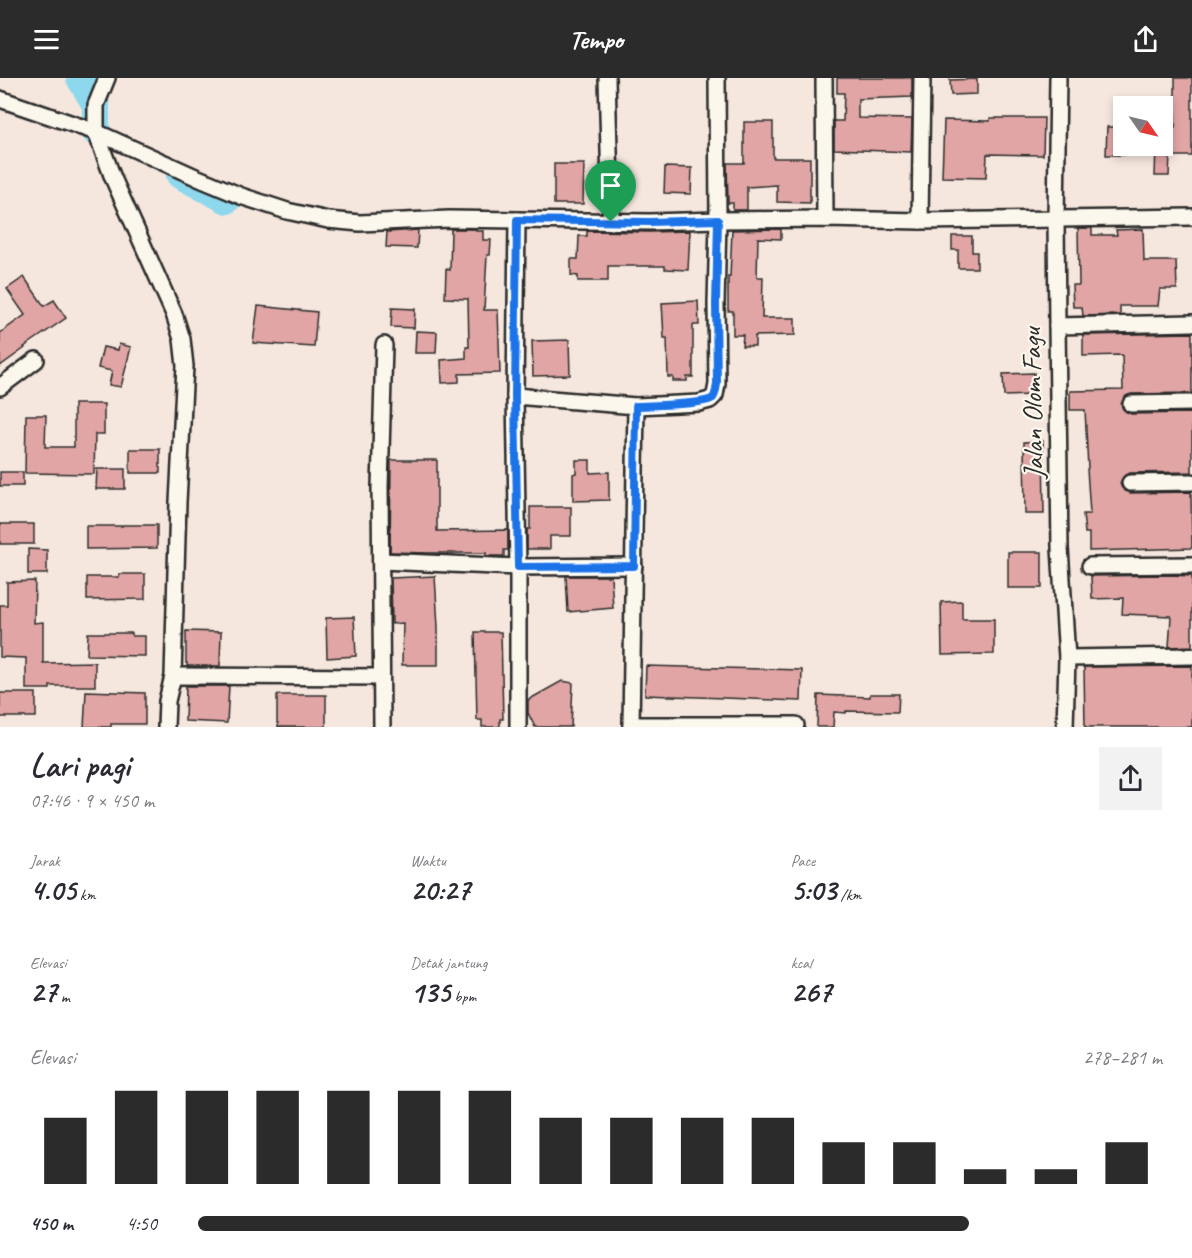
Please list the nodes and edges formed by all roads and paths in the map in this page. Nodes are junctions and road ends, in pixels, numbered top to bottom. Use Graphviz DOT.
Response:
graph roads {
  1 [pos="107,78"];
  2 [pos="607,78"];
  3 [pos="717,78"];
  4 [pos="824,78"];
  5 [pos="922,78"];
  6 [pos="1058,78"];
  7 [pos="0,99"];
  8 [pos="96,132"];
  9 [pos="1192,217"];
  10 [pos="1056,218"];
  11 [pos="825,219"];
  12 [pos="517,220"];
  13 [pos="718,220"];
  14 [pos="920,221"];
  15 [pos="611,222"];
  16 [pos="1192,323"];
  17 [pos="1057,326"];
  18 [pos="384,345"];
  19 [pos="36,360"];
  20 [pos="0,387"];
  21 [pos="515,396"];
  22 [pos="1192,403"];
  23 [pos="1131,404"];
  24 [pos="636,406"];
  25 [pos="1192,482"];
  26 [pos="1130,483"];
  27 [pos="381,561"];
  28 [pos="1192,565"];
  29 [pos="634,566"];
  30 [pos="518,567"];
  31 [pos="1090,567"];
  32 [pos="1192,656"];
  33 [pos="1067,658"];
  34 [pos="173,676"];
  35 [pos="381,677"];
  36 [pos="796,725"];
  37 [pos="631,726"];
  38 [pos="166,727"];
  39 [pos="382,727"];
  40 [pos="518,727"];
  41 [pos="1065,727"];
  1 -- 8 [label="street"];
  2 -- 15 [label="street"];
  3 -- 13 [label="street"];
  4 -- 11 [label="street"];
  5 -- 14 [label="street"];
  6 -- 10 [label="street, Jalan Olom Fagu"];
  7 -- 8 [label="street"];
  8 -- 12 [label="street"];
  8 -- 34 [label="street"];
  9 -- 10 [label="street"];
  10 -- 14 [label="street"];
  10 -- 17 [label="street, Jalan Olom Fagu"];
  11 -- 13 [label="street"];
  11 -- 14 [label="street"];
  12 -- 15 [label="street"];
  12 -- 21 [label="street"];
  13 -- 15 [label="street"];
  13 -- 24 [label="street"];
  16 -- 17 [label="street"];
  17 -- 33 [label="street, Jalan Olom Fagu"];
  18 -- 27 [label="street"];
  19 -- 20 [label="street"];
  21 -- 24 [label="street"];
  21 -- 30 [label="street"];
  22 -- 23 [label="street"];
  24 -- 29 [label="street"];
  25 -- 26 [label="street"];
  27 -- 30 [label="street"];
  27 -- 35 [label="street"];
  28 -- 31 [label="street"];
  29 -- 30 [label="street"];
  29 -- 37 [label="street"];
  30 -- 40 [label="street"];
  32 -- 33 [label="street"];
  33 -- 41 [label="street, Jalan Olom Fagu"];
  34 -- 35 [label="street"];
  34 -- 38 [label="street"];
  35 -- 39 [label="street"];
  36 -- 37 [label="street"];
}
